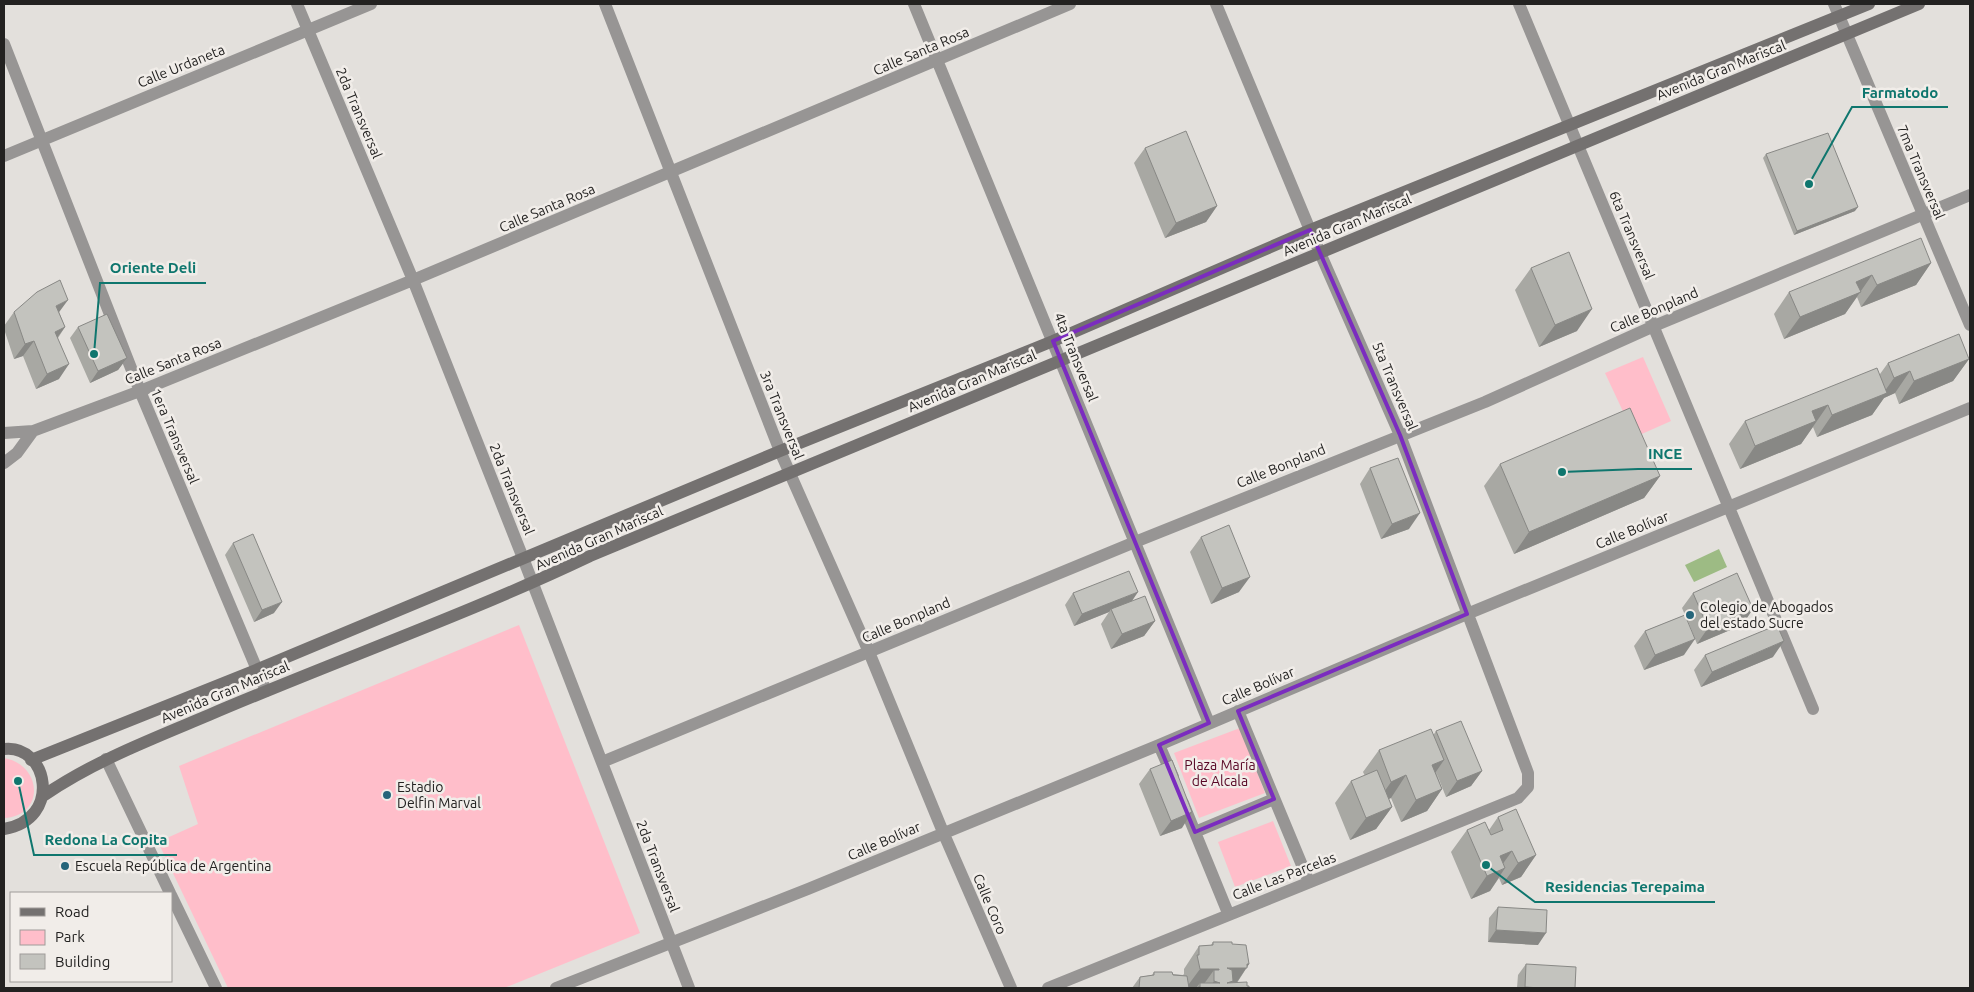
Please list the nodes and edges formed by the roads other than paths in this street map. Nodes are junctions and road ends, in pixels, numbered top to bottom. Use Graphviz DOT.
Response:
graph roads {
  1 [pos="297,4"];
  2 [pos="371,4"];
  3 [pos="605,4"];
  4 [pos="914,4"];
  5 [pos="1070,4"];
  6 [pos="1216,4"];
  7 [pos="1519,4"];
  8 [pos="1834,4"];
  9 [pos="1870,4"];
  10 [pos="1919,4"];
  11 [pos="1839,17"];
  12 [pos="308,30"];
  13 [pos="1846,34"];
  14 [pos="4,44"];
  15 [pos="936,61"];
  16 [pos="1570,126"];
  17 [pos="43,139"];
  18 [pos="1578,145"];
  19 [pos="4,156"];
  20 [pos="672,172"];
  21 [pos="1970,195"];
  22 [pos="1923,214"];
  23 [pos="1310,230"];
  24 [pos="1321,253"];
  25 [pos="413,280"];
  26 [pos="1970,325"];
  27 [pos="1654,326"];
  28 [pos="1053,341"];
  29 [pos="1061,360"];
  30 [pos="140,391"];
  31 [pos="1970,408"];
  32 [pos="33,431"];
  33 [pos="4,433"];
  34 [pos="1400,435"];
  35 [pos="780,451"];
  36 [pos="4,463"];
  37 [pos="790,473"];
  38 [pos="1728,506"];
  39 [pos="1134,542"];
  40 [pos="523,558"];
  41 [pos="532,584"];
  42 [pos="1468,614"];
  43 [pos="869,652"];
  44 [pos="256,670"];
  45 [pos="266,691"];
  46 [pos="1813,709"];
  47 [pos="1238,711"];
  48 [pos="1209,723"];
  49 [pos="1159,745"];
  50 [pos="5,747"];
  51 [pos="106,759"];
  52 [pos="31,760"];
  53 [pos="602,762"];
  54 [pos="1528,787"];
  55 [pos="43,796"];
  56 [pos="1274,799"];
  57 [pos="4,829"];
  58 [pos="943,832"];
  59 [pos="1195,832"];
  60 [pos="1310,882"];
  61 [pos="170,892"];
  62 [pos="172,896"];
  63 [pos="1228,913"];
  64 [pos="671,942"];
  65 [pos="216,988"];
  66 [pos="556,988"];
  67 [pos="689,988"];
  68 [pos="1010,988"];
  69 [pos="1048,988"];
  1 -- 12 [label="street, 2da Transversal"];
  2 -- 12 [label="street, Calle Urdaneta"];
  3 -- 20 [label="street, 3ra Transversal"];
  4 -- 15 [label="street, 4ta Transversal"];
  5 -- 15 [label="street, Calle Santa Rosa"];
  6 -- 23 [label="street, 5ta Transversal"];
  7 -- 16 [label="street, 6ta Transversal"];
  8 -- 11 [label="street, 7ma Transversal"];
  9 -- 11 [label="street, Avenida Gran Mariscal"];
  10 -- 13 [label="street, Avenida Gran Mariscal"];
  11 -- 13 [label="street, 7ma Transversal"];
  11 -- 16 [label="street, Avenida Gran Mariscal"];
  12 -- 17 [label="street, Calle Urdaneta"];
  12 -- 25 [label="street, 2da Transversal"];
  13 -- 18 [label="street, Avenida Gran Mariscal"];
  13 -- 22 [label="street, 7ma Transversal"];
  14 -- 17 [label="street, 1era Transversal"];
  15 -- 20 [label="street, Calle Santa Rosa"];
  15 -- 28 [label="street, 4ta Transversal"];
  16 -- 18 [label="street, 6ta Transversal"];
  16 -- 23 [label="street, Avenida Gran Mariscal"];
  17 -- 19 [label="street, Calle Urdaneta"];
  17 -- 30 [label="street, 1era Transversal"];
  18 -- 24 [label="street, Avenida Gran Mariscal"];
  18 -- 27 [label="street, 6ta Transversal"];
  20 -- 25 [label="street, Calle Santa Rosa"];
  20 -- 35 [label="street, 3ra Transversal"];
  21 -- 22 [label="street, Calle Bonpland"];
  22 -- 26 [label="street, 7ma Transversal"];
  22 -- 27 [label="street, Calle Bonpland"];
  23 -- 24 [label="street, 5ta Transversal"];
  23 -- 28 [label="street, Avenida Gran Mariscal"];
  24 -- 29 [label="street, Avenida Gran Mariscal"];
  24 -- 34 [label="street, 5ta Transversal"];
  25 -- 30 [label="street, Calle Santa Rosa"];
  25 -- 40 [label="street, 2da Transversal"];
  27 -- 34 [label="street, Calle Bonpland"];
  27 -- 38 [label="street, 6ta Transversal"];
  28 -- 29 [label="street, 4ta Transversal"];
  28 -- 35 [label="street, Avenida Gran Mariscal"];
  29 -- 37 [label="street, Avenida Gran Mariscal"];
  29 -- 39 [label="street, 4ta Transversal"];
  30 -- 32 [label="street, Calle Santa Rosa"];
  30 -- 44 [label="street, 1era Transversal"];
  31 -- 38 [label="street, Calle Bolívar"];
  32 -- 33 [label="street, Calle Santa Rosa"];
  32 -- 36 [label="street"];
  34 -- 39 [label="street, Calle Bonpland"];
  34 -- 42 [label="street, 5ta Transversal"];
  35 -- 37 [label="street, 3ra Transversal"];
  35 -- 40 [label="street, Avenida Gran Mariscal"];
  37 -- 41 [label="street, Avenida Gran Mariscal"];
  37 -- 43 [label="street, 3ra Transversal"];
  38 -- 42 [label="street, Calle Bolívar"];
  38 -- 46 [label="street, 6ta Transversal"];
  39 -- 43 [label="street, Calle Bonpland"];
  39 -- 48 [label="street, 4ta Transversal"];
  40 -- 41 [label="street, 2da Transversal"];
  40 -- 44 [label="street, Avenida Gran Mariscal"];
  41 -- 45 [label="street, Avenida Gran Mariscal"];
  41 -- 53 [label="street, 2da Transversal"];
  42 -- 47 [label="street, Calle Bolívar"];
  42 -- 54 [label="street, 5ta Transversal"];
  43 -- 53 [label="street, Calle Bonpland"];
  43 -- 58 [label="street, 3ra Transversal"];
  44 -- 45 [label="street, 1era Transversal"];
  44 -- 52 [label="street, Avenida Gran Mariscal"];
  45 -- 51 [label="street, Avenida Gran Mariscal"];
  47 -- 48 [label="street, Calle Bolívar"];
  47 -- 56 [label="street"];
  48 -- 49 [label="street, Calle Bolívar"];
  49 -- 58 [label="street, Calle Bolívar"];
  49 -- 59 [label="street"];
  50 -- 52 [label="street"];
  51 -- 55 [label="street, Avenida Gran Mariscal"];
  51 -- 61 [label="street"];
  52 -- 55 [label="street"];
  53 -- 64 [label="street, 2da Transversal"];
  54 -- 60 [label="street, Calle Las Parcelas"];
  55 -- 57 [label="street"];
  56 -- 59 [label="street"];
  56 -- 60 [label="street"];
  58 -- 64 [label="street, Calle Bolívar"];
  58 -- 68 [label="street, Calle Coro"];
  59 -- 63 [label="street"];
  60 -- 63 [label="street, Calle Las Parcelas"];
  62 -- 65 [label="street"];
  63 -- 69 [label="street, Calle Las Parcelas"];
  64 -- 66 [label="street, Calle Bolívar"];
  64 -- 67 [label="street, 2da Transversal"];
}
